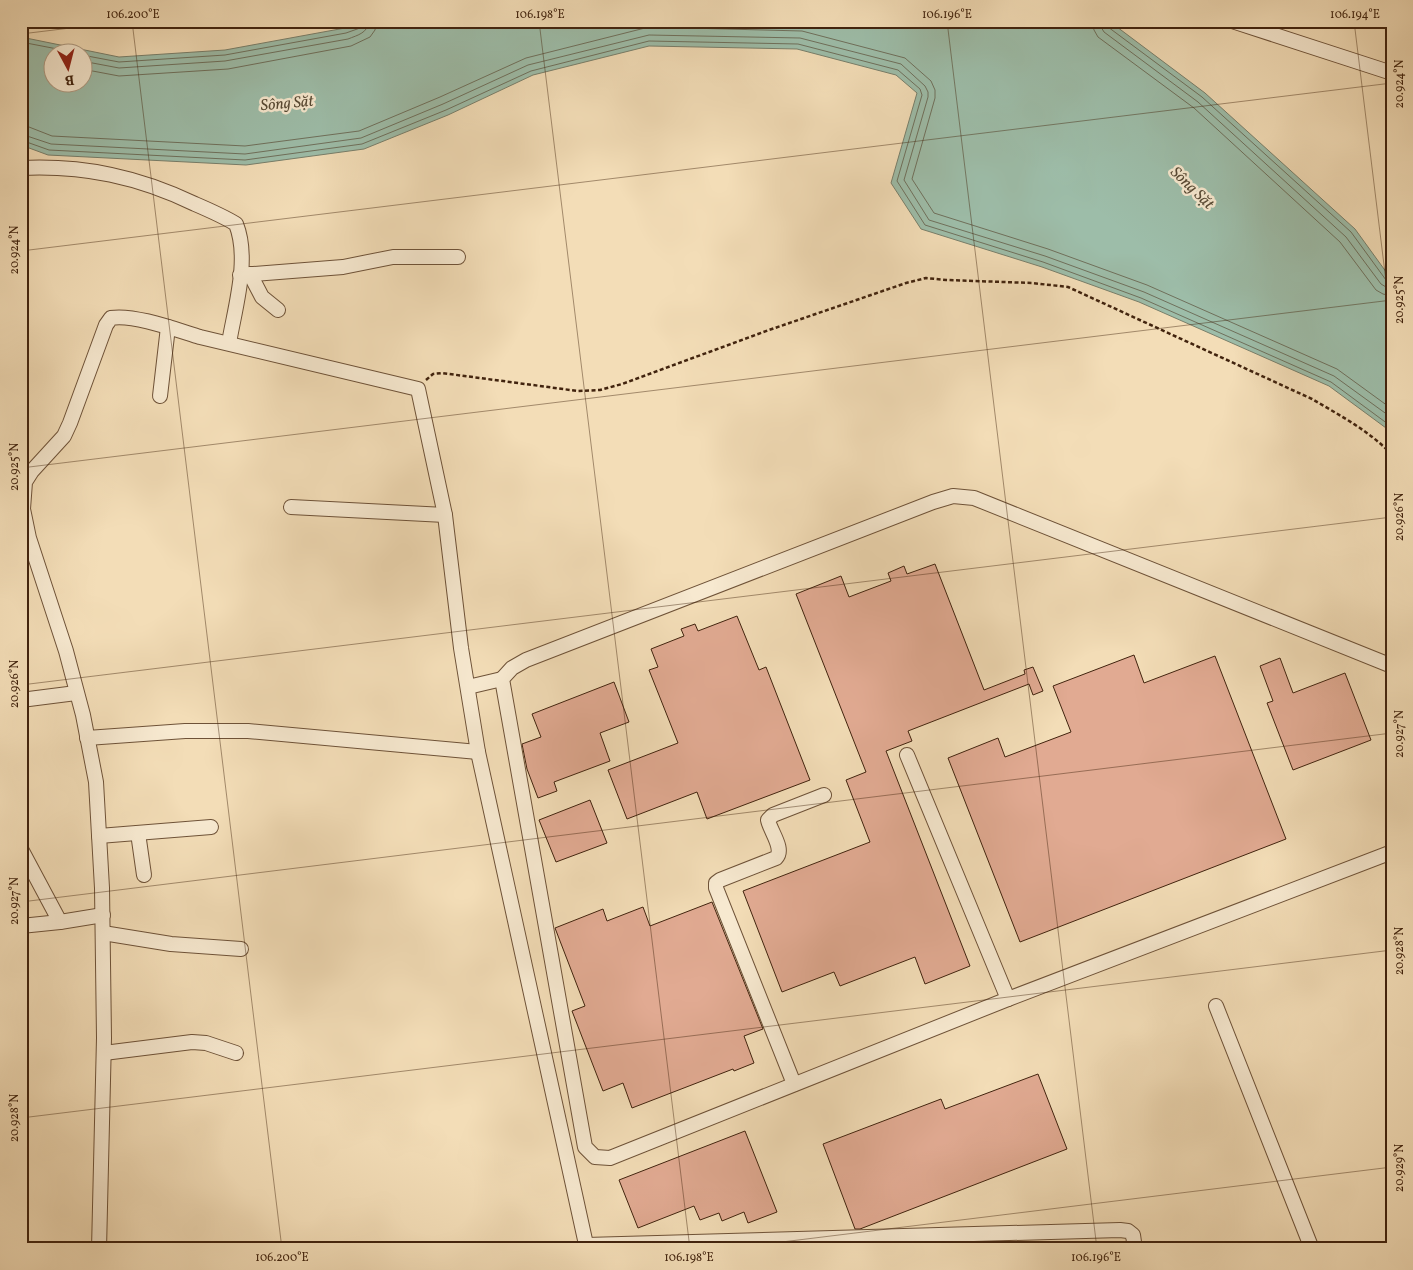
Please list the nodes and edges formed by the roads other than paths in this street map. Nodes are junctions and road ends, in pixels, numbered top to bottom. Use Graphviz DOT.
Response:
graph roads {
  1 [pos="1232,21"];
  2 [pos="1392,72"];
  3 [pos="21,168"];
  4 [pos="458,257"];
  5 [pos="245,275"];
  6 [pos="278,310"];
  7 [pos="168,327"];
  8 [pos="229,343"];
  9 [pos="160,396"];
  10 [pos="291,507"];
  11 [pos="445,515"];
  12 [pos="1392,666"];
  13 [pos="502,679"];
  14 [pos="468,687"];
  15 [pos="76,693"];
  16 [pos="21,700"];
  17 [pos="87,738"];
  18 [pos="478,752"];
  19 [pos="907,754"];
  20 [pos="824,795"];
  21 [pos="211,827"];
  22 [pos="138,833"];
  23 [pos="99,836"];
  24 [pos="21,849"];
  25 [pos="1392,852"];
  26 [pos="144,875"];
  27 [pos="103,915"];
  28 [pos="60,922"];
  29 [pos="21,926"];
  30 [pos="103,933"];
  31 [pos="241,949"];
  32 [pos="1008,999"];
  33 [pos="1216,1006"];
  34 [pos="104,1053"];
  35 [pos="236,1053"];
  36 [pos="794,1084"];
  37 [pos="732,1245"];
  38 [pos="587,1247"];
  39 [pos="99,1249"];
  40 [pos="1135,1249"];
  41 [pos="1312,1249"];
  1 -- 2 [label="street"];
  3 -- 5 [label="street"];
  4 -- 5 [label="street"];
  5 -- 6 [label="street"];
  5 -- 8 [label="street"];
  7 -- 8 [label="street"];
  7 -- 9 [label="street"];
  7 -- 15 [label="street"];
  8 -- 11 [label="street"];
  10 -- 11 [label="street"];
  11 -- 14 [label="street"];
  12 -- 13 [label="street"];
  13 -- 14 [label="street"];
  13 -- 36 [label="street"];
  14 -- 18 [label="street"];
  15 -- 16 [label="street"];
  15 -- 17 [label="street"];
  17 -- 18 [label="street"];
  17 -- 23 [label="street"];
  18 -- 38 [label="street"];
  19 -- 32 [label="street"];
  20 -- 36 [label="street"];
  21 -- 22 [label="street"];
  22 -- 23 [label="street"];
  22 -- 26 [label="street"];
  23 -- 27 [label="street"];
  24 -- 28 [label="street"];
  25 -- 32 [label="street"];
  27 -- 28 [label="street"];
  27 -- 30 [label="street"];
  28 -- 29 [label="street"];
  30 -- 31 [label="street"];
  30 -- 34 [label="street"];
  32 -- 36 [label="street"];
  33 -- 41 [label="street"];
  34 -- 35 [label="street"];
  34 -- 39 [label="street"];
  37 -- 38 [label="street"];
  37 -- 40 [label="street"];
}
